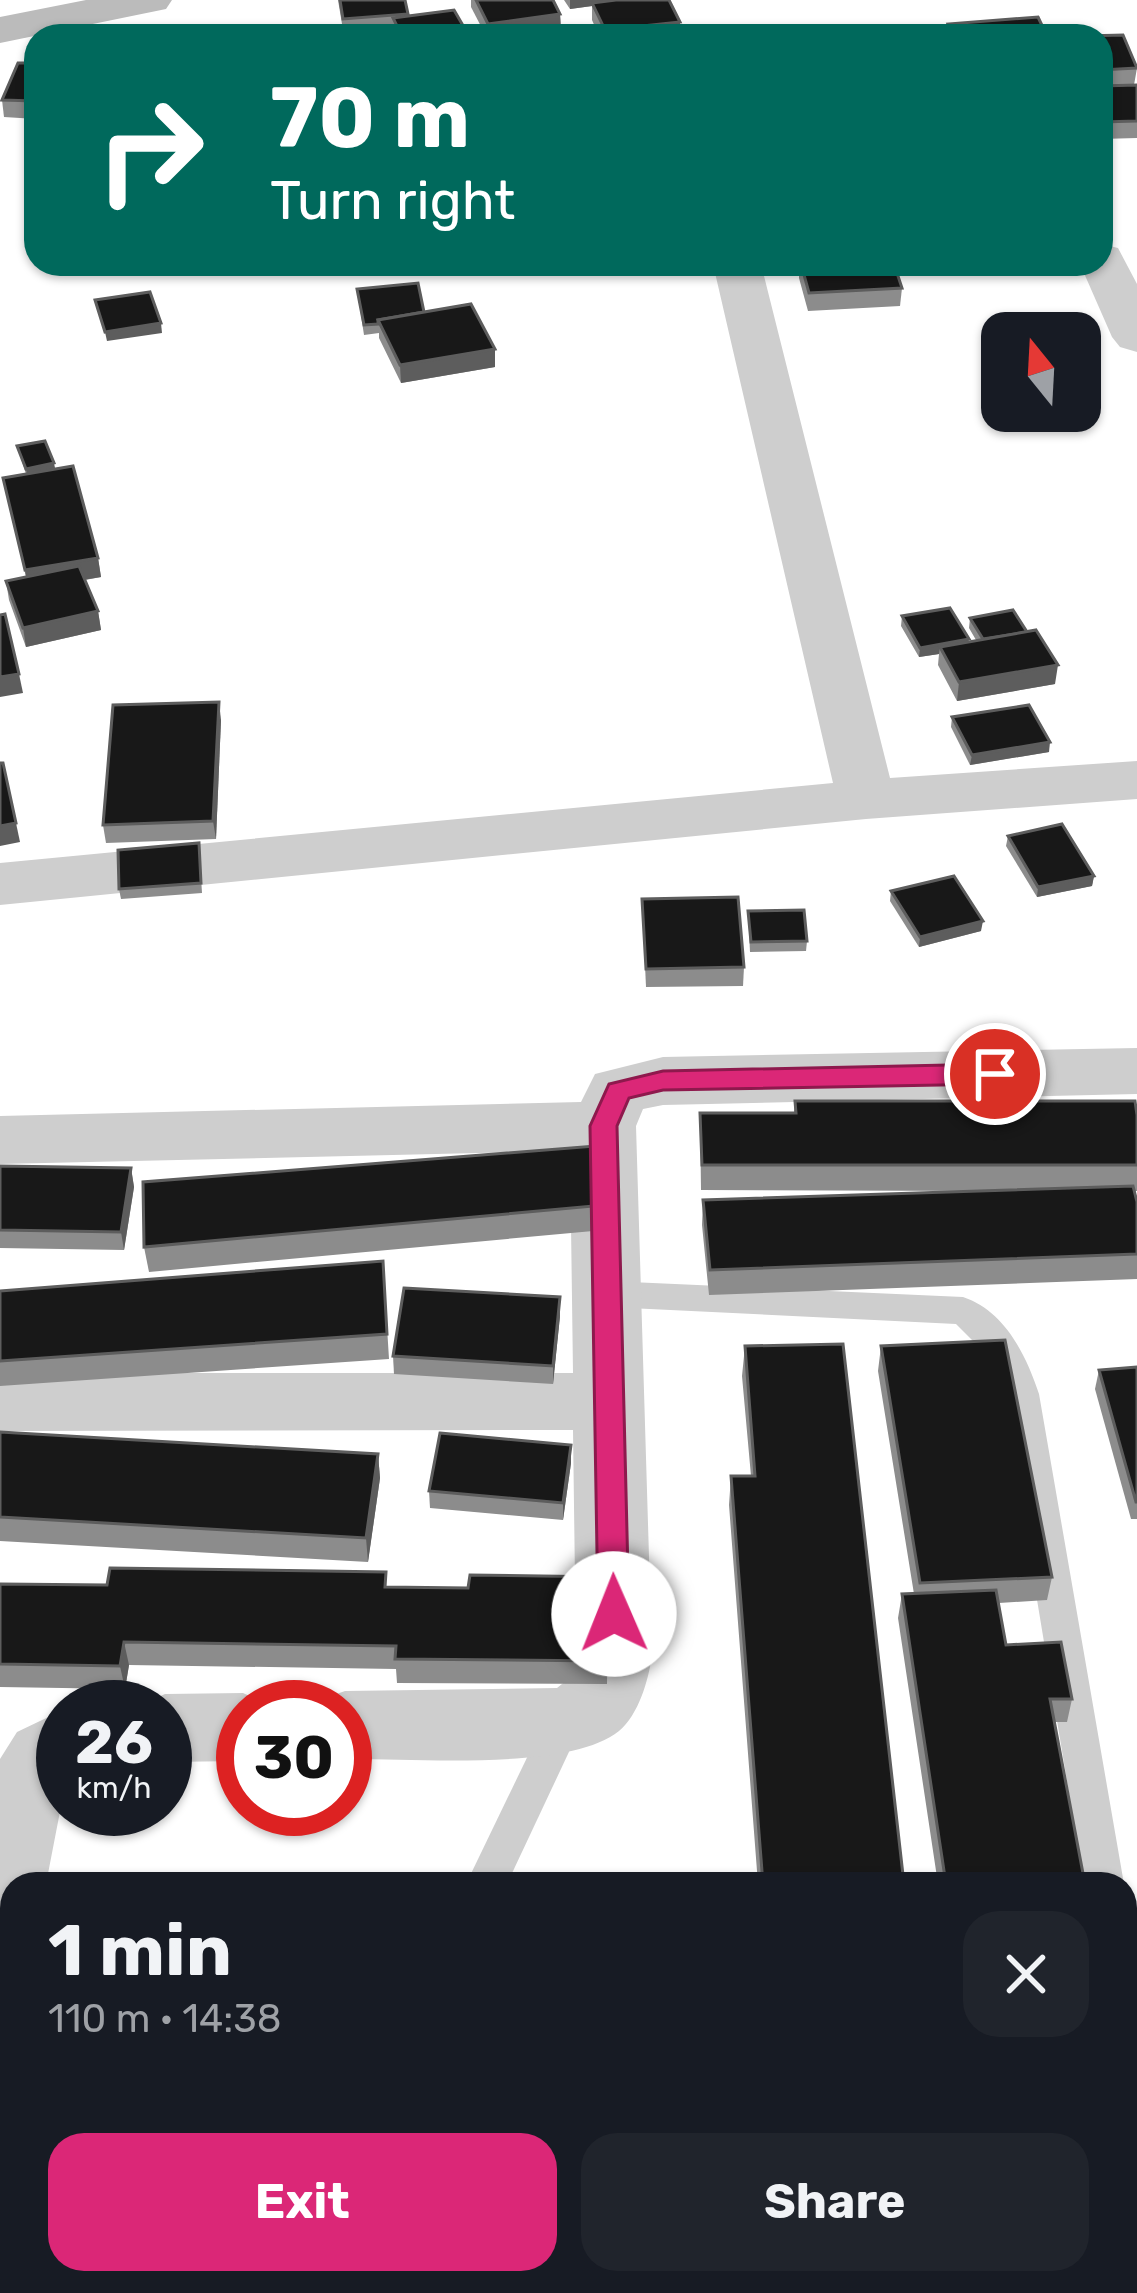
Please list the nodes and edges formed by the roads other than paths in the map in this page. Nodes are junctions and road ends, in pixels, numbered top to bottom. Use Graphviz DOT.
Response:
graph roads {
  1 [pos="151,0"];
  2 [pos="30,24"];
  3 [pos="1117,273"];
  4 [pos="740,276"];
  5 [pos="1137,337"];
  6 [pos="1136,787"];
  7 [pos="866,800"];
  8 [pos="0,884"];
  9 [pos="1137,1071"];
  10 [pos="604,1126"];
  11 [pos="0,1140"];
  12 [pos="608,1294"];
  13 [pos="610,1401"];
  14 [pos="0,1402"];
  15 [pos="564,1722"];
  16 [pos="372,1725"];
  17 [pos="36,1767"];
  18 [pos="9,1872"];
  19 [pos="492,1872"];
  20 [pos="1102,1872"];
  1 -- 2 [label="street"];
  3 -- 5 [label="street"];
  4 -- 7 [label="street"];
  6 -- 7 [label="street"];
  7 -- 8 [label="street"];
  9 -- 10 [label="street"];
  10 -- 11 [label="street"];
  10 -- 12 [label="street"];
  12 -- 13 [label="street"];
  12 -- 20 [label="lane"];
  13 -- 14 [label="street"];
  13 -- 15 [label="street"];
  15 -- 16 [label="street"];
  15 -- 19 [label="lane"];
  17 -- 18 [label="street"];
}
